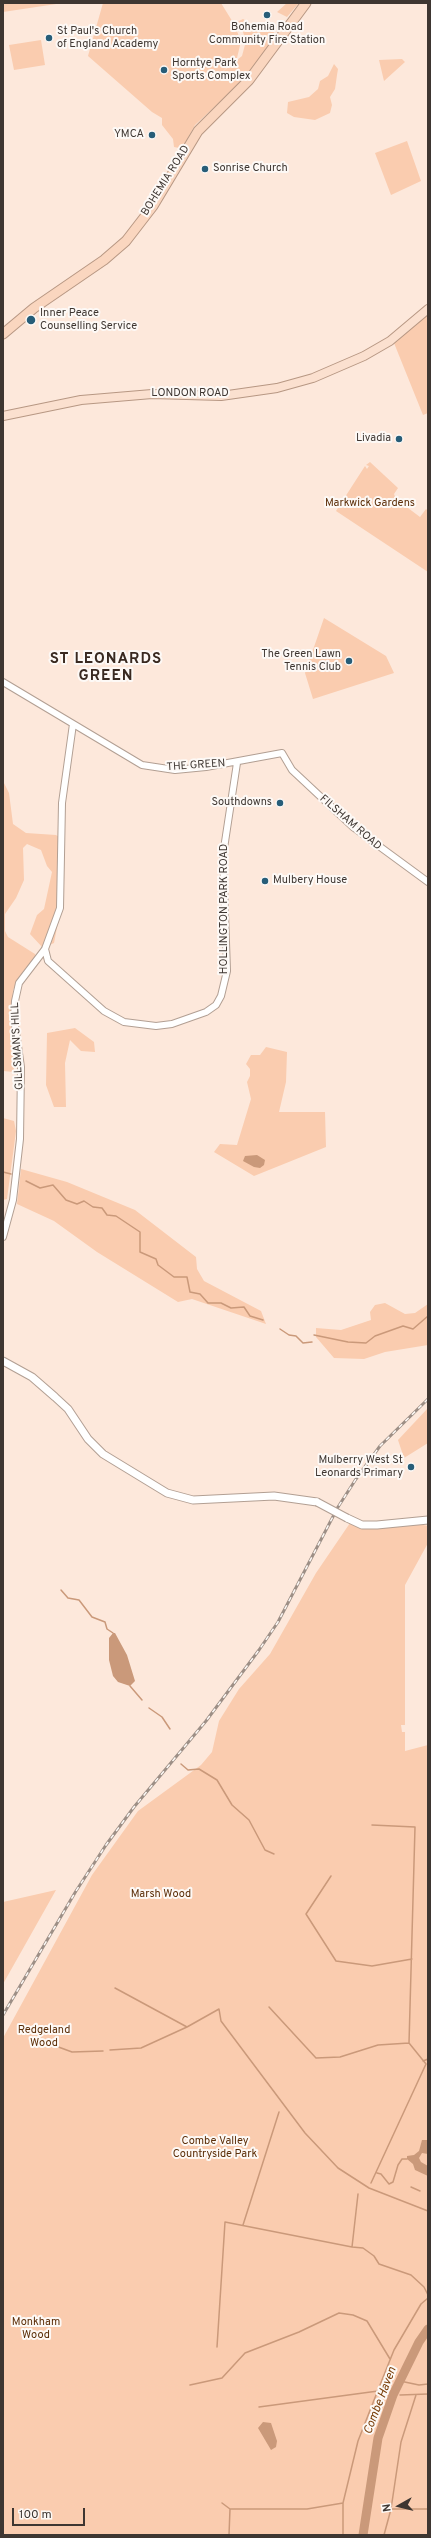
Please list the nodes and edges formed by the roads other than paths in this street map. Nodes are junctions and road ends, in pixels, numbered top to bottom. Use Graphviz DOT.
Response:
graph roads {
  1 [pos="306,3"];
  2 [pos="428,309"];
  3 [pos="3,334"];
  4 [pos="3,416"];
  5 [pos="3,682"];
  6 [pos="73,724"];
  7 [pos="282,753"];
  8 [pos="238,762"];
  9 [pos="428,882"];
  10 [pos="45,949"];
  11 [pos="37,961"];
  12 [pos="48,961"];
  13 [pos="3,1237"];
  14 [pos="3,1361"];
  15 [pos="428,1520"];
  1 -- 3 [label="highway, BOHEMIA ROAD"];
  2 -- 4 [label="main road, LONDON ROAD"];
  5 -- 6 [label="street, THE GREEN"];
  6 -- 8 [label="street, THE GREEN"];
  6 -- 10 [label="street, GILLSMAN'S HILL"];
  7 -- 8 [label="street, THE GREEN"];
  7 -- 9 [label="street, FILSHAM ROAD"];
  8 -- 12 [label="street, HOLLINGTON PARK ROAD"];
  10 -- 11 [label="street, GILLSMAN'S HILL"];
  10 -- 12 [label="street"];
  11 -- 12 [label="street"];
  11 -- 13 [label="street, GILLSMAN'S HILL"];
  14 -- 15 [label="main road, bridge"];
}
